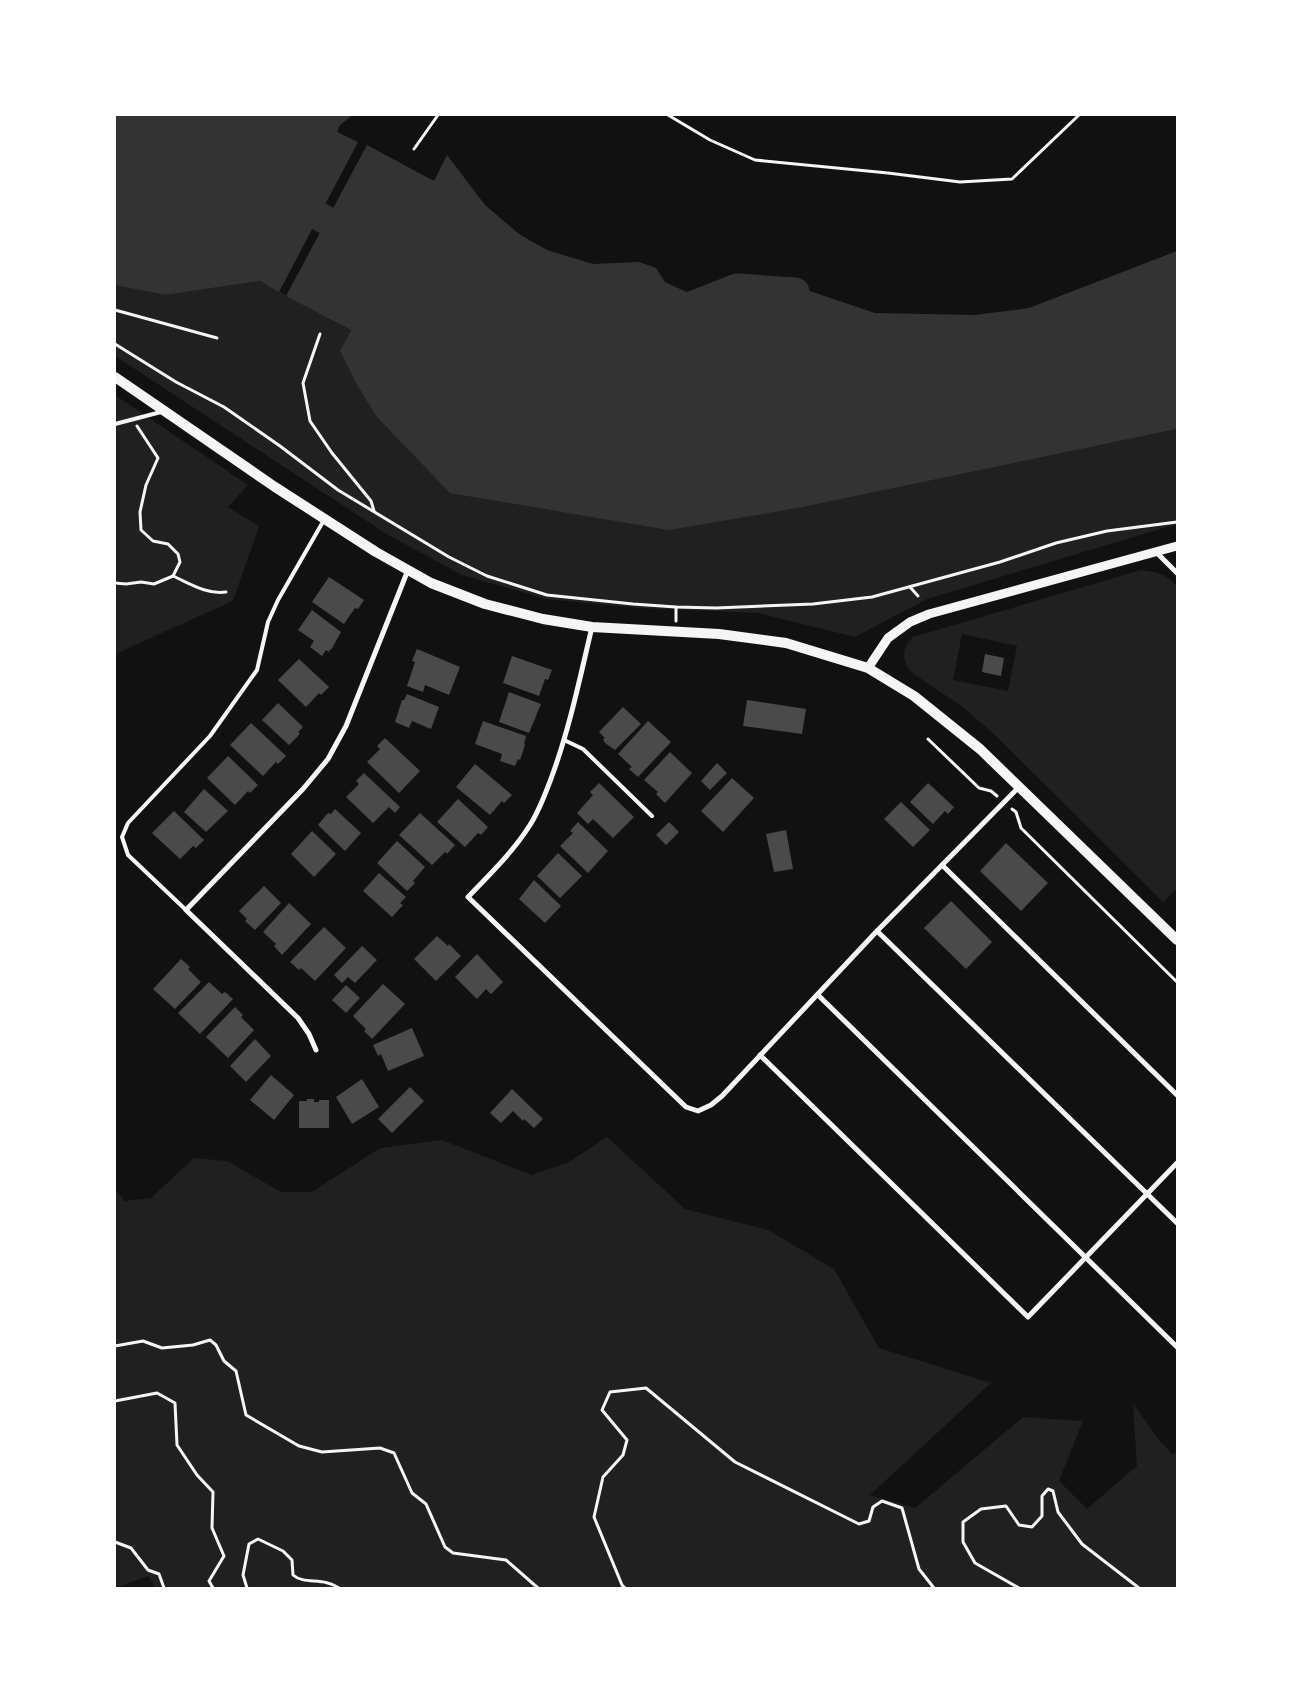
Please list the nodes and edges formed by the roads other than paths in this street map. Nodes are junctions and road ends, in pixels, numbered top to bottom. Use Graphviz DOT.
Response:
graph roads {
  1 [pos="115,377"];
  2 [pos="164,411"];
  3 [pos="115,424"];
  4 [pos="324,519"];
  5 [pos="1177,546"];
  6 [pos="1156,552"];
  7 [pos="408,570"];
  8 [pos="1177,573"];
  9 [pos="592,627"];
  10 [pos="868,668"];
  11 [pos="564,740"];
  12 [pos="1019,787"];
  13 [pos="652,816"];
  14 [pos="942,865"];
  15 [pos="186,910"];
  16 [pos="877,931"];
  17 [pos="1177,940"];
  18 [pos="818,995"];
  19 [pos="316,1050"];
  20 [pos="760,1055"];
  21 [pos="1177,1095"];
  22 [pos="1177,1163"];
  23 [pos="1147,1194"];
  24 [pos="1177,1223"];
  25 [pos="1086,1258"];
  26 [pos="1177,1348"];
  1 -- 2 [label="main road"];
  2 -- 3 [label="lane"];
  2 -- 4 [label="main road"];
  4 -- 7 [label="main road"];
  4 -- 15 [label="lane"];
  5 -- 6 [label="street"];
  6 -- 8 [label="street"];
  6 -- 10 [label="street"];
  7 -- 9 [label="main road"];
  7 -- 15 [label="street"];
  9 -- 10 [label="main road"];
  9 -- 11 [label="street"];
  10 -- 12 [label="main road"];
  11 -- 13 [label="lane"];
  11 -- 20 [label="street"];
  12 -- 14 [label="street"];
  12 -- 17 [label="main road"];
  14 -- 16 [label="street"];
  14 -- 21 [label="street"];
  15 -- 19 [label="street"];
  16 -- 18 [label="street"];
  16 -- 23 [label="street"];
  18 -- 20 [label="street"];
  18 -- 25 [label="street"];
  20 -- 25 [label="street"];
  22 -- 23 [label="street"];
  23 -- 24 [label="street"];
  23 -- 25 [label="street"];
  25 -- 26 [label="street"];
}
